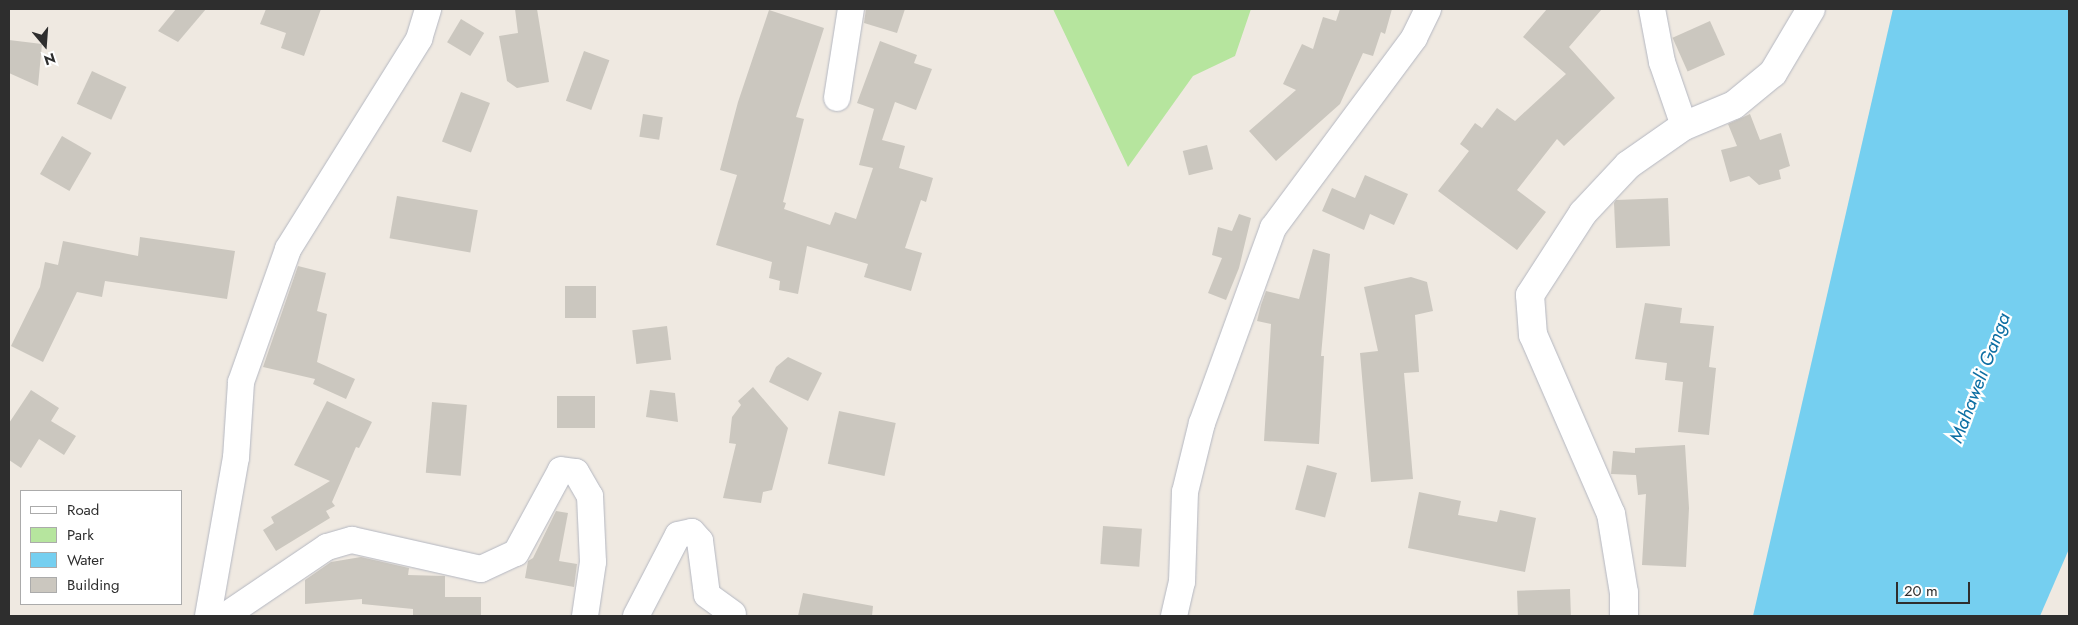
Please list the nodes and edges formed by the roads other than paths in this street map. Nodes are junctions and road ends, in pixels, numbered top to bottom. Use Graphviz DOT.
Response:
graph roads {
  1 [pos="428,9"];
  2 [pos="851,9"];
  3 [pos="1428,9"];
  4 [pos="1652,9"];
  5 [pos="1811,9"];
  6 [pos="837,98"];
  7 [pos="1684,126"];
  8 [pos="733,614"];
  9 [pos="208,616"];
  10 [pos="225,616"];
  11 [pos="584,616"];
  12 [pos="636,616"];
  13 [pos="1174,616"];
  14 [pos="1624,616"];
  1 -- 9 [label="street"];
  2 -- 6 [label="street"];
  3 -- 13 [label="street"];
  4 -- 7 [label="street"];
  5 -- 7 [label="street"];
  7 -- 14 [label="street"];
  8 -- 12 [label="street"];
  10 -- 11 [label="street"];
}
